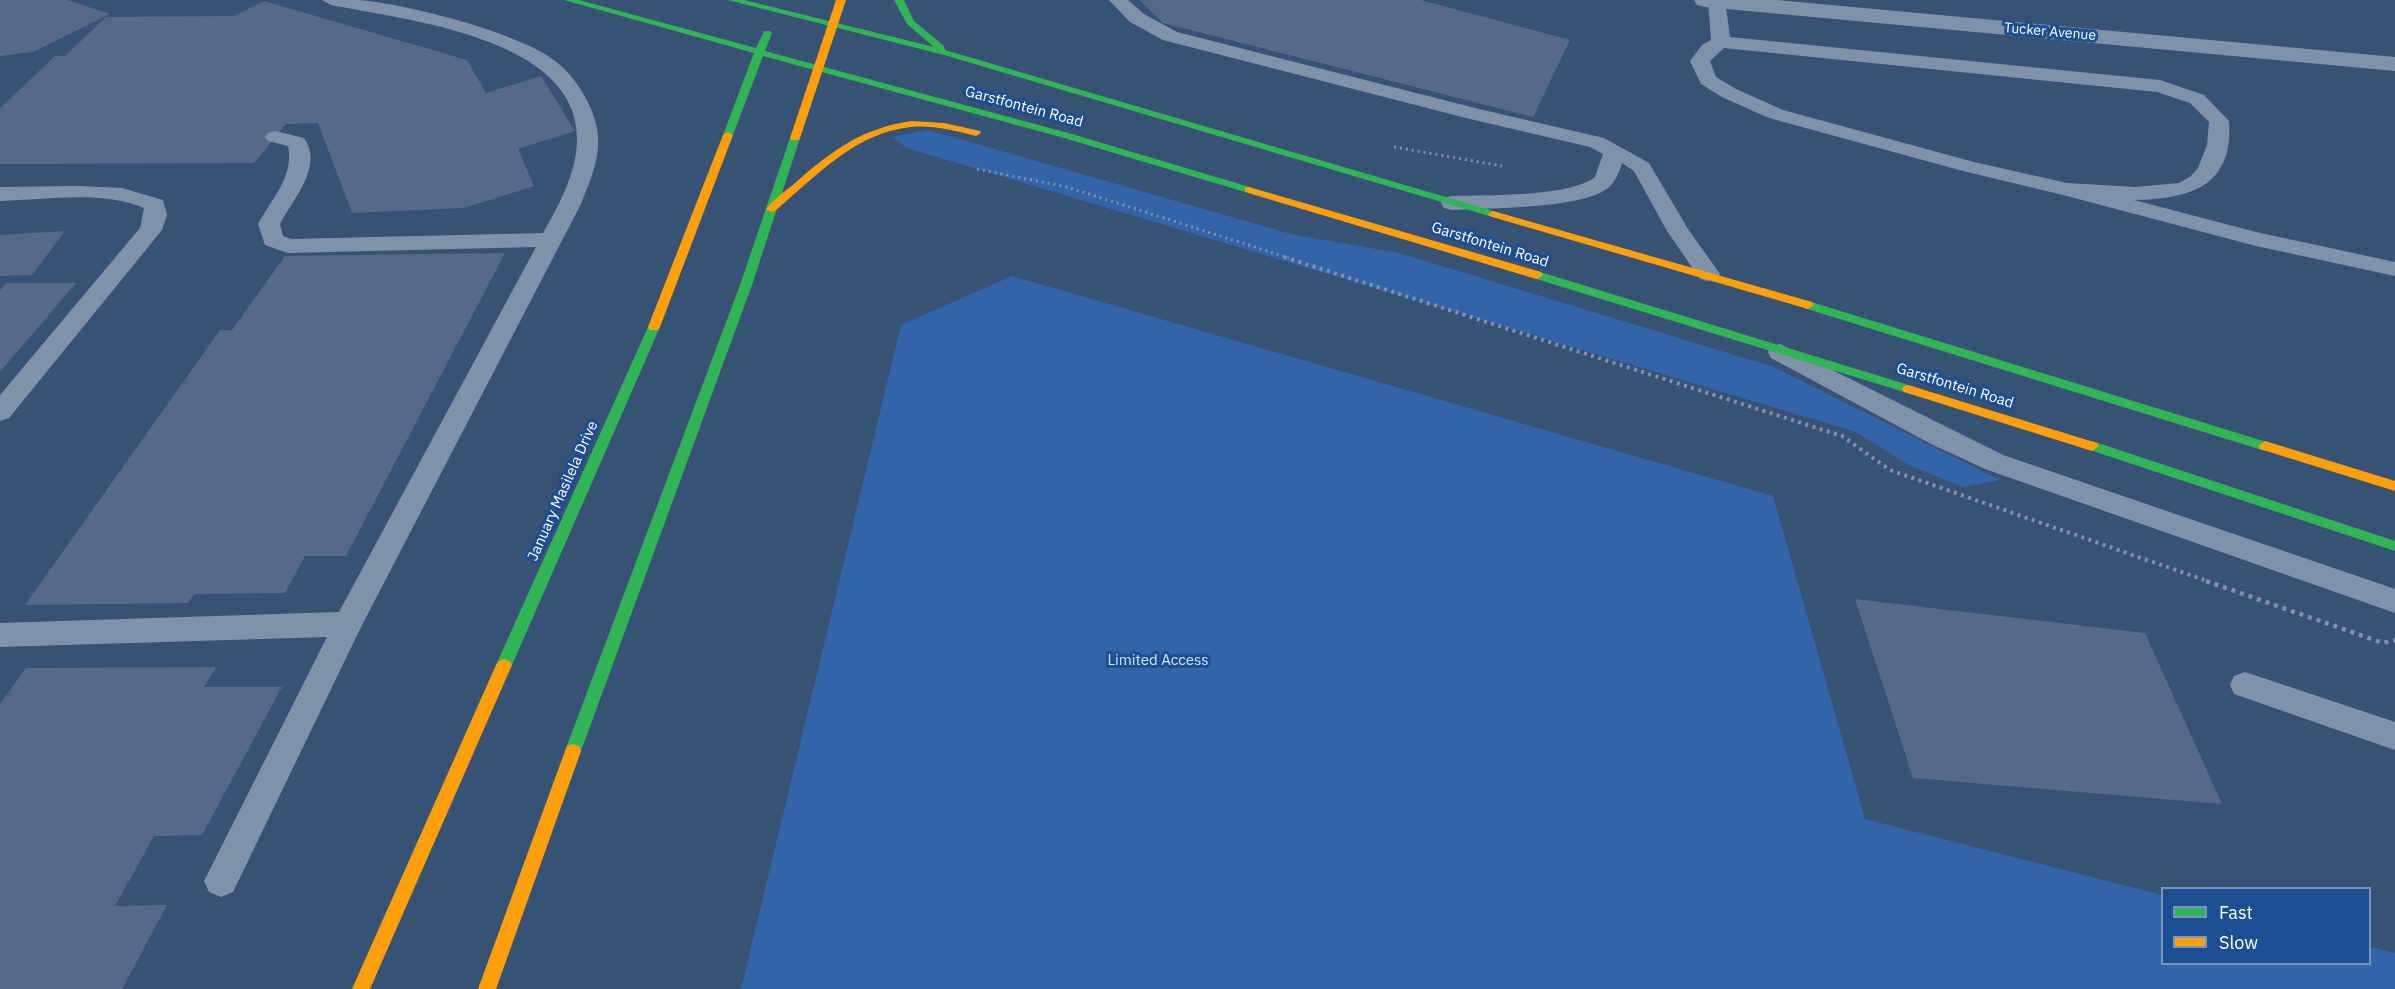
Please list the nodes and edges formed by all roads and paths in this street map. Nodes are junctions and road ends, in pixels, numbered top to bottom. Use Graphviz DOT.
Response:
graph roads {
  1 [pos="331,0"];
  2 [pos="569,0"];
  3 [pos="733,0"];
  4 [pos="841,0"];
  5 [pos="898,0"];
  6 [pos="1118,0"];
  7 [pos="1711,1"];
  8 [pos="778,6"];
  9 [pos="832,25"];
  10 [pos="1720,42"];
  11 [pos="947,53"];
  12 [pos="759,54"];
  13 [pos="2395,64"];
  14 [pos="817,70"];
  15 [pos="1068,136"];
  16 [pos="989,137"];
  17 [pos="275,138"];
  18 [pos="1035,143"];
  19 [pos="1614,152"];
  20 [pos="966,166"];
  21 [pos="2067,189"];
  22 [pos="0,194"];
  23 [pos="1452,203"];
  24 [pos="771,209"];
  25 [pos="550,240"];
  26 [pos="2395,269"];
  27 [pos="1708,274"];
  28 [pos="1770,347"];
  29 [pos="0,412"];
  30 [pos="2395,486"];
  31 [pos="2395,546"];
  32 [pos="2395,601"];
  33 [pos="348,624"];
  34 [pos="0,635"];
  35 [pos="2395,640"];
  36 [pos="2245,685"];
  37 [pos="2395,736"];
  38 [pos="543,835"];
  39 [pos="221,881"];
  40 [pos="483,958"];
  41 [pos="361,989"];
  42 [pos="487,989"];
  1 -- 25 [label="lane"];
  2 -- 12 [label="main road, Garstfontein Road"];
  3 -- 8 [label="main road, Garstfontein Road"];
  4 -- 9 [label="main road"];
  5 -- 11 [label="main road"];
  6 -- 19 [label="lane"];
  7 -- 10 [label="lane"];
  7 -- 13 [label="street, Tucker Avenue"];
  8 -- 9 [label="main road, Garstfontein Road"];
  8 -- 12 [label="main road, January Masilela Drive"];
  9 -- 11 [label="main road, Garstfontein Road"];
  9 -- 14 [label="main road"];
  10 -- 21 [label="lane"];
  10 -- 21 [label="lane"];
  11 -- 23 [label="main road, Garstfontein Road"];
  12 -- 14 [label="main road, Garstfontein Road"];
  12 -- 41 [label="main road, January Masilela Drive"];
  14 -- 15 [label="main road, Garstfontein Road"];
  14 -- 24 [label="main road"];
  15 -- 18 [label="main road"];
  15 -- 28 [label="main road, Garstfontein Road"];
  16 -- 24 [label="main road"];
  17 -- 25 [label="lane"];
  19 -- 23 [label="lane"];
  19 -- 27 [label="lane"];
  20 -- 35 [label="path"];
  21 -- 26 [label="lane"];
  22 -- 29 [label="lane"];
  23 -- 27 [label="main road, Garstfontein Road"];
  24 -- 38 [label="main road"];
  25 -- 33 [label="lane"];
  27 -- 30 [label="main road, Garstfontein Road"];
  28 -- 31 [label="main road, Garstfontein Road"];
  28 -- 32 [label="lane"];
  33 -- 34 [label="lane"];
  33 -- 39 [label="lane"];
  36 -- 37 [label="lane"];
  38 -- 40 [label="main road"];
  38 -- 42 [label="main road"];
}
